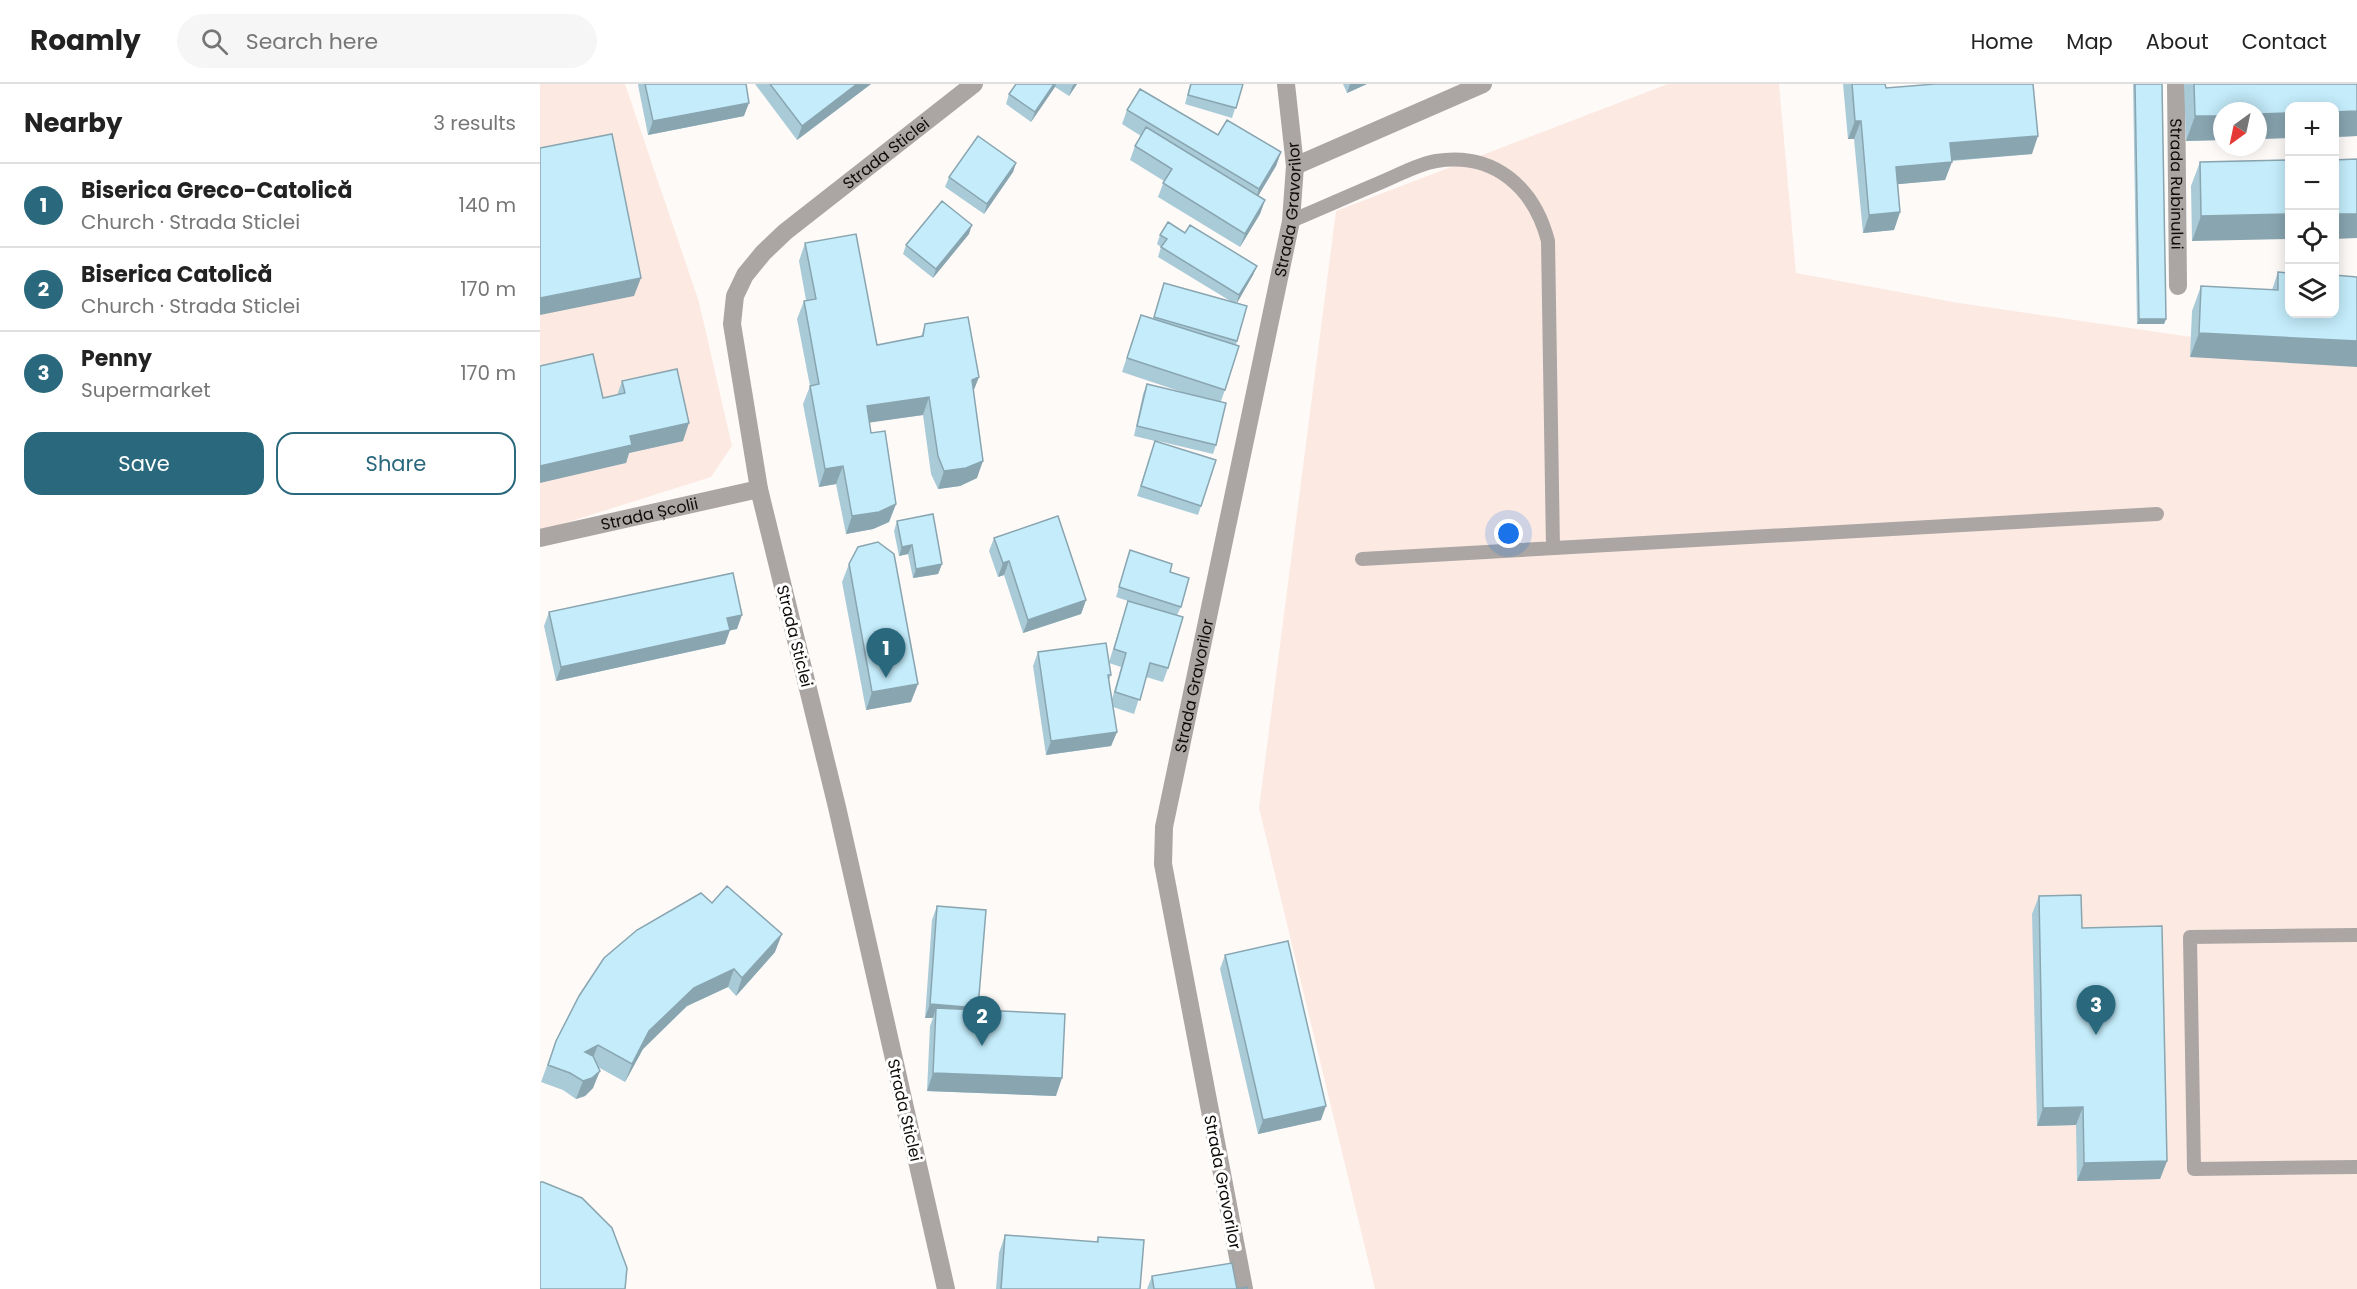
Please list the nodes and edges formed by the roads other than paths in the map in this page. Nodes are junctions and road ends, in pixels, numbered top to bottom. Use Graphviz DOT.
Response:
graph roads {
  1 [pos="974,84"];
  2 [pos="1286,84"];
  3 [pos="1483,84"];
  4 [pos="2176,84"];
  5 [pos="1295,166"];
  6 [pos="1291,221"];
  7 [pos="2178,286"];
  8 [pos="759,489"];
  9 [pos="2157,514"];
  10 [pos="540,538"];
  11 [pos="1553,548"];
  12 [pos="1362,559"];
  13 [pos="2357,935"];
  14 [pos="2357,1167"];
  15 [pos="946,1289"];
  16 [pos="1244,1289"];
  1 -- 8 [label="street, Strada Sticlei"];
  2 -- 5 [label="street, Strada Gravorilor"];
  3 -- 5 [label="street"];
  4 -- 7 [label="street, Strada Rubinului"];
  5 -- 6 [label="street, Strada Gravorilor"];
  6 -- 11 [label="lane"];
  6 -- 16 [label="street, Strada Gravorilor"];
  8 -- 10 [label="street, Strada Școlii"];
  8 -- 15 [label="street, Strada Sticlei"];
  9 -- 11 [label="lane"];
  11 -- 12 [label="lane"];
  13 -- 14 [label="lane"];
}
